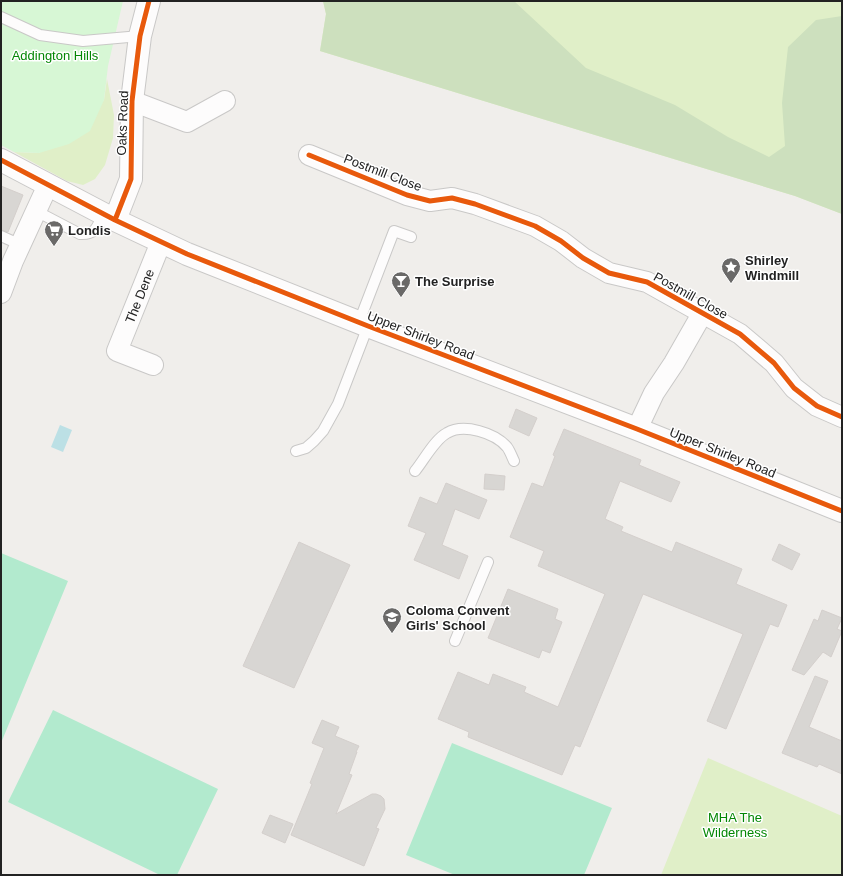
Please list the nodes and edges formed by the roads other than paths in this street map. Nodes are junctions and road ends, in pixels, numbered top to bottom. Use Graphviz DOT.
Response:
graph roads {
  1 [pos="149,1"];
  2 [pos="1,17"];
  3 [pos="140,36"];
  4 [pos="132,101"];
  5 [pos="225,101"];
  6 [pos="309,155"];
  7 [pos="1,160"];
  8 [pos="48,185"];
  9 [pos="36,211"];
  10 [pos="109,217"];
  11 [pos="1,236"];
  12 [pos="411,237"];
  13 [pos="162,242"];
  14 [pos="12,254"];
  15 [pos="1,293"];
  16 [pos="702,314"];
  17 [pos="364,324"];
  18 [pos="153,366"];
  19 [pos="842,417"];
  20 [pos="637,429"];
  21 [pos="296,451"];
  22 [pos="514,461"];
  23 [pos="415,472"];
  24 [pos="842,511"];
  25 [pos="488,562"];
  26 [pos="455,641"];
  1 -- 3 [label="street, Oaks Road"];
  2 -- 3 [label="lane"];
  3 -- 4 [label="street, Oaks Road"];
  4 -- 5 [label="street"];
  4 -- 10 [label="street, Oaks Road"];
  6 -- 16 [label="street, Postmill Close"];
  7 -- 8 [label="street, Upper Shirley Road"];
  8 -- 9 [label="street"];
  8 -- 10 [label="street, Upper Shirley Road"];
  9 -- 10 [label="lane"];
  9 -- 14 [label="street"];
  10 -- 13 [label="street, Upper Shirley Road"];
  11 -- 14 [label="lane"];
  12 -- 17 [label="lane"];
  13 -- 17 [label="street, Upper Shirley Road"];
  13 -- 18 [label="street, The Dene"];
  14 -- 15 [label="street"];
  16 -- 19 [label="street, Postmill Close"];
  16 -- 20 [label="street"];
  17 -- 20 [label="street, Upper Shirley Road"];
  17 -- 21 [label="lane"];
  20 -- 24 [label="street, Upper Shirley Road"];
  22 -- 23 [label="lane"];
  25 -- 26 [label="lane"];
}
